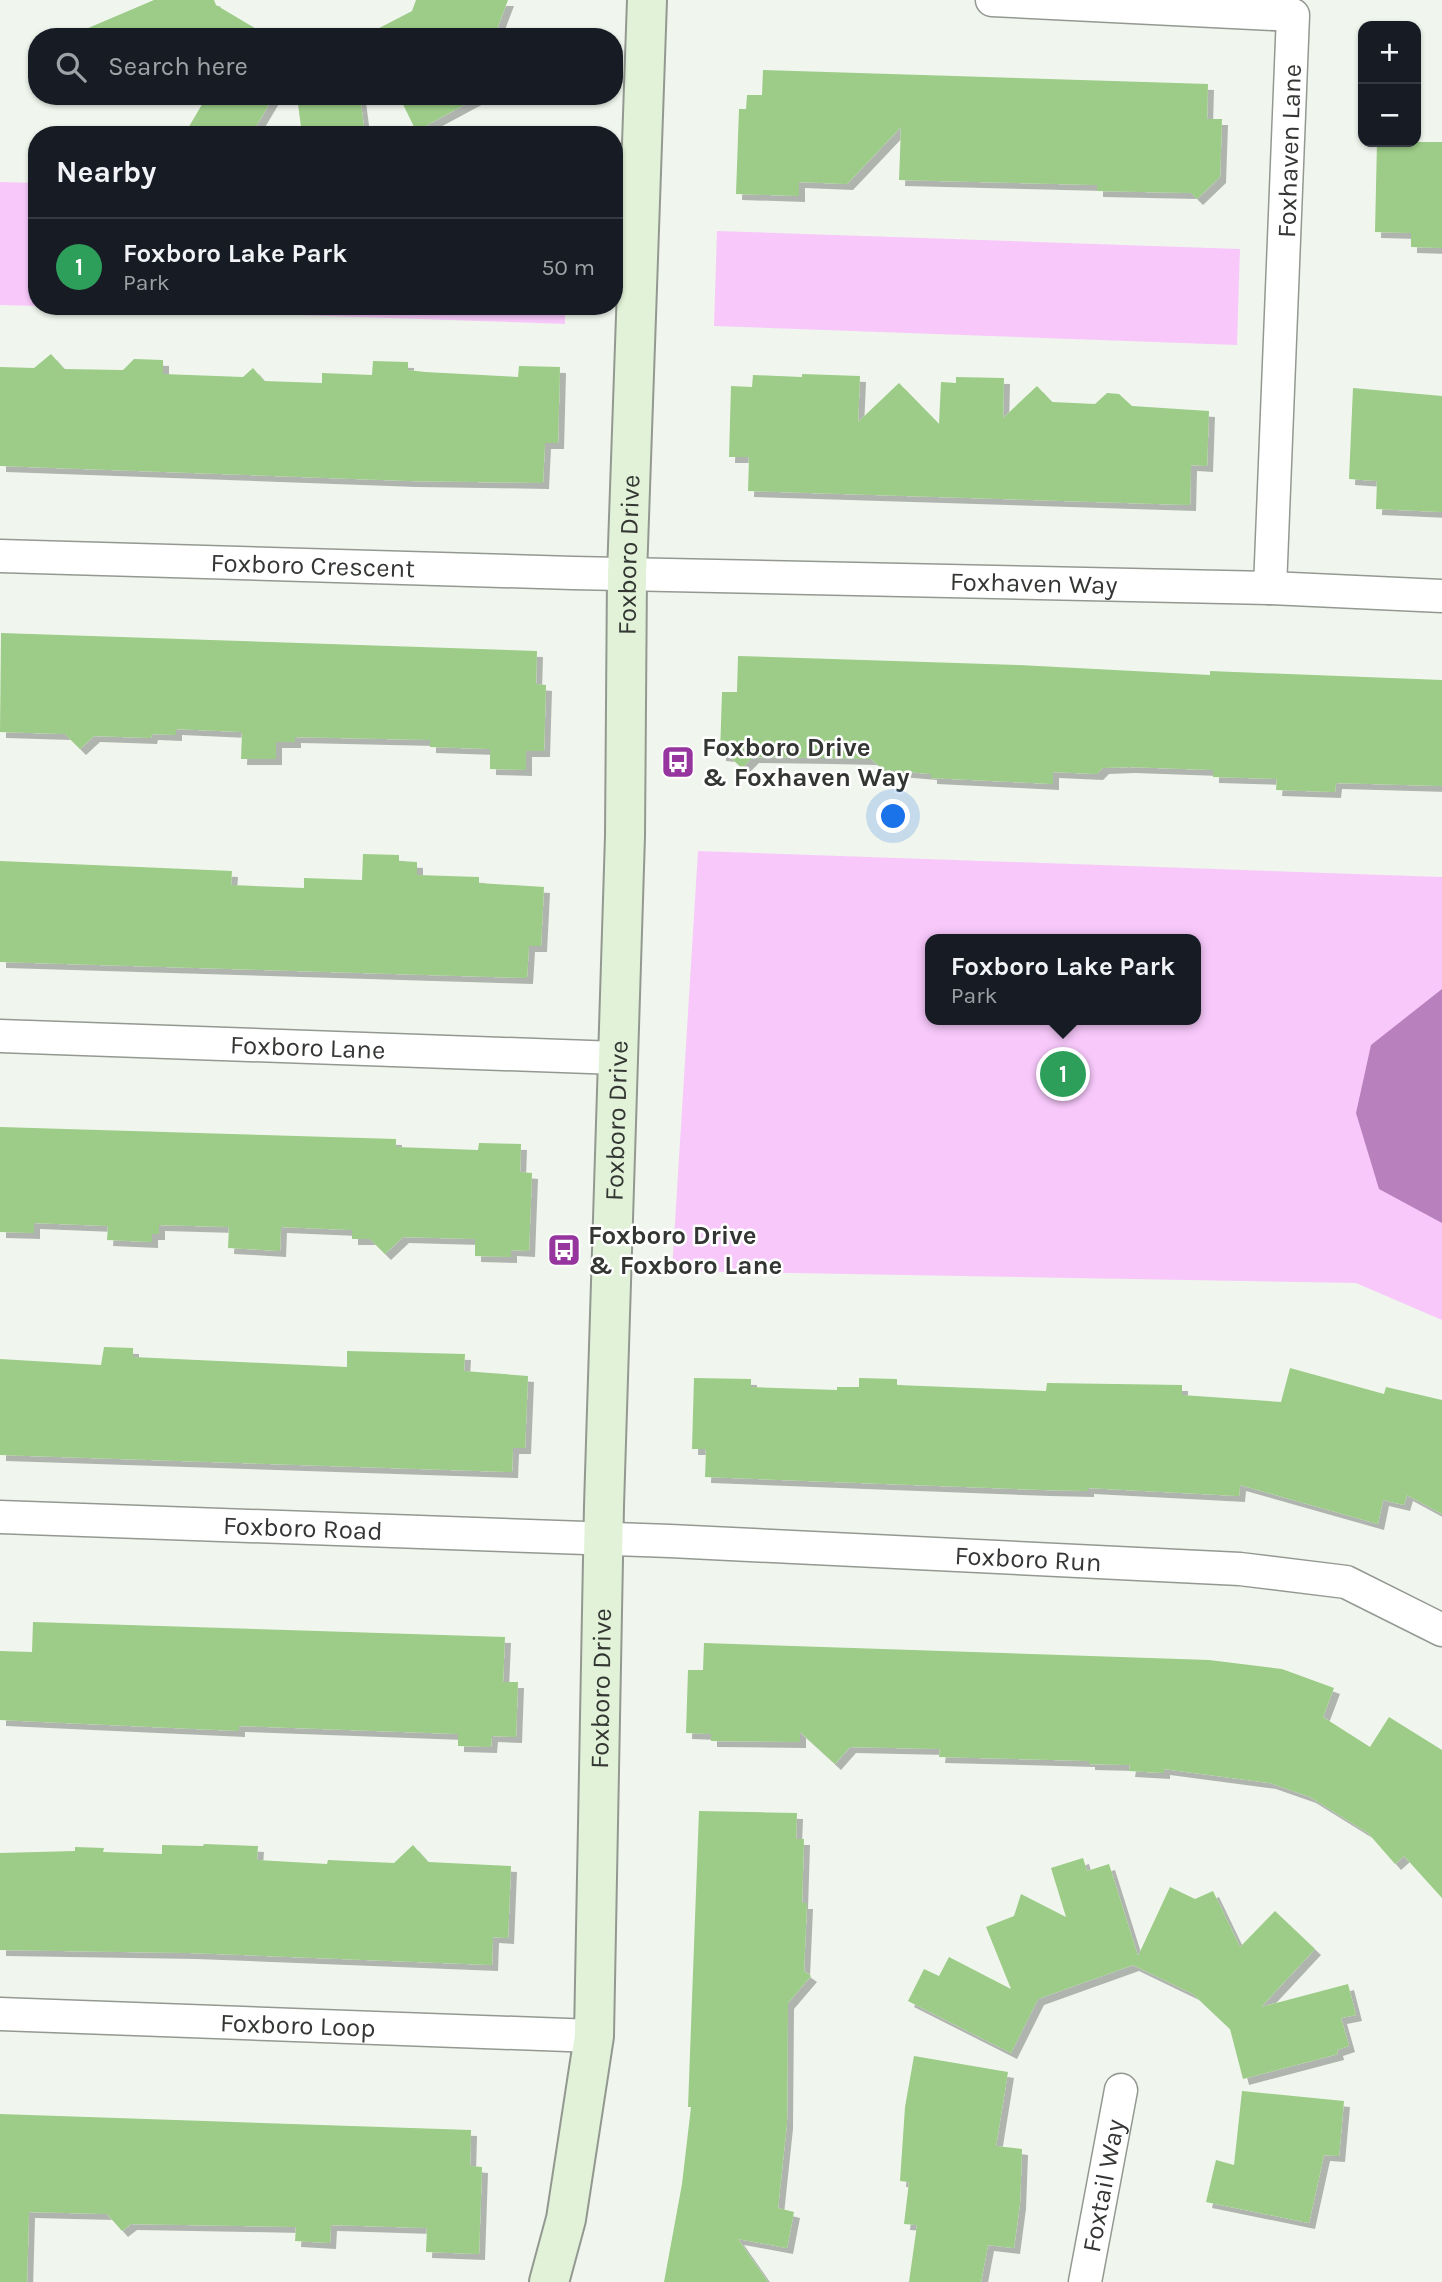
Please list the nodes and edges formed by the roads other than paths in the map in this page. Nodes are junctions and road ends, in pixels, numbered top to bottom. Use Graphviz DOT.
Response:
graph roads {
  1 [pos="647,0"];
  2 [pos="992,0"];
  3 [pos="0,556"];
  4 [pos="627,575"];
  5 [pos="1270,588"];
  6 [pos="1442,596"];
  7 [pos="0,1036"];
  8 [pos="617,1058"];
  9 [pos="0,1517"];
  10 [pos="603,1539"];
  11 [pos="1442,1630"];
  12 [pos="0,2014"];
  13 [pos="594,2036"];
  14 [pos="1121,2090"];
  15 [pos="549,2282"];
  16 [pos="1084,2282"];
  1 -- 4 [label="street, Foxboro Drive"];
  2 -- 5 [label="street, Foxhaven Lane"];
  3 -- 4 [label="street, Foxboro Crescent"];
  4 -- 5 [label="street, Foxhaven Way"];
  4 -- 8 [label="street, Foxboro Drive"];
  5 -- 6 [label="street, Foxhaven Way"];
  7 -- 8 [label="street, Foxboro Lane"];
  8 -- 10 [label="street, Foxboro Drive"];
  9 -- 10 [label="street, Foxboro Road"];
  10 -- 11 [label="street, Foxboro Run"];
  10 -- 13 [label="street, Foxboro Drive"];
  12 -- 13 [label="street, Foxboro Loop"];
  13 -- 15 [label="street, Foxboro Drive"];
  14 -- 16 [label="street, Foxtail Way"];
}
